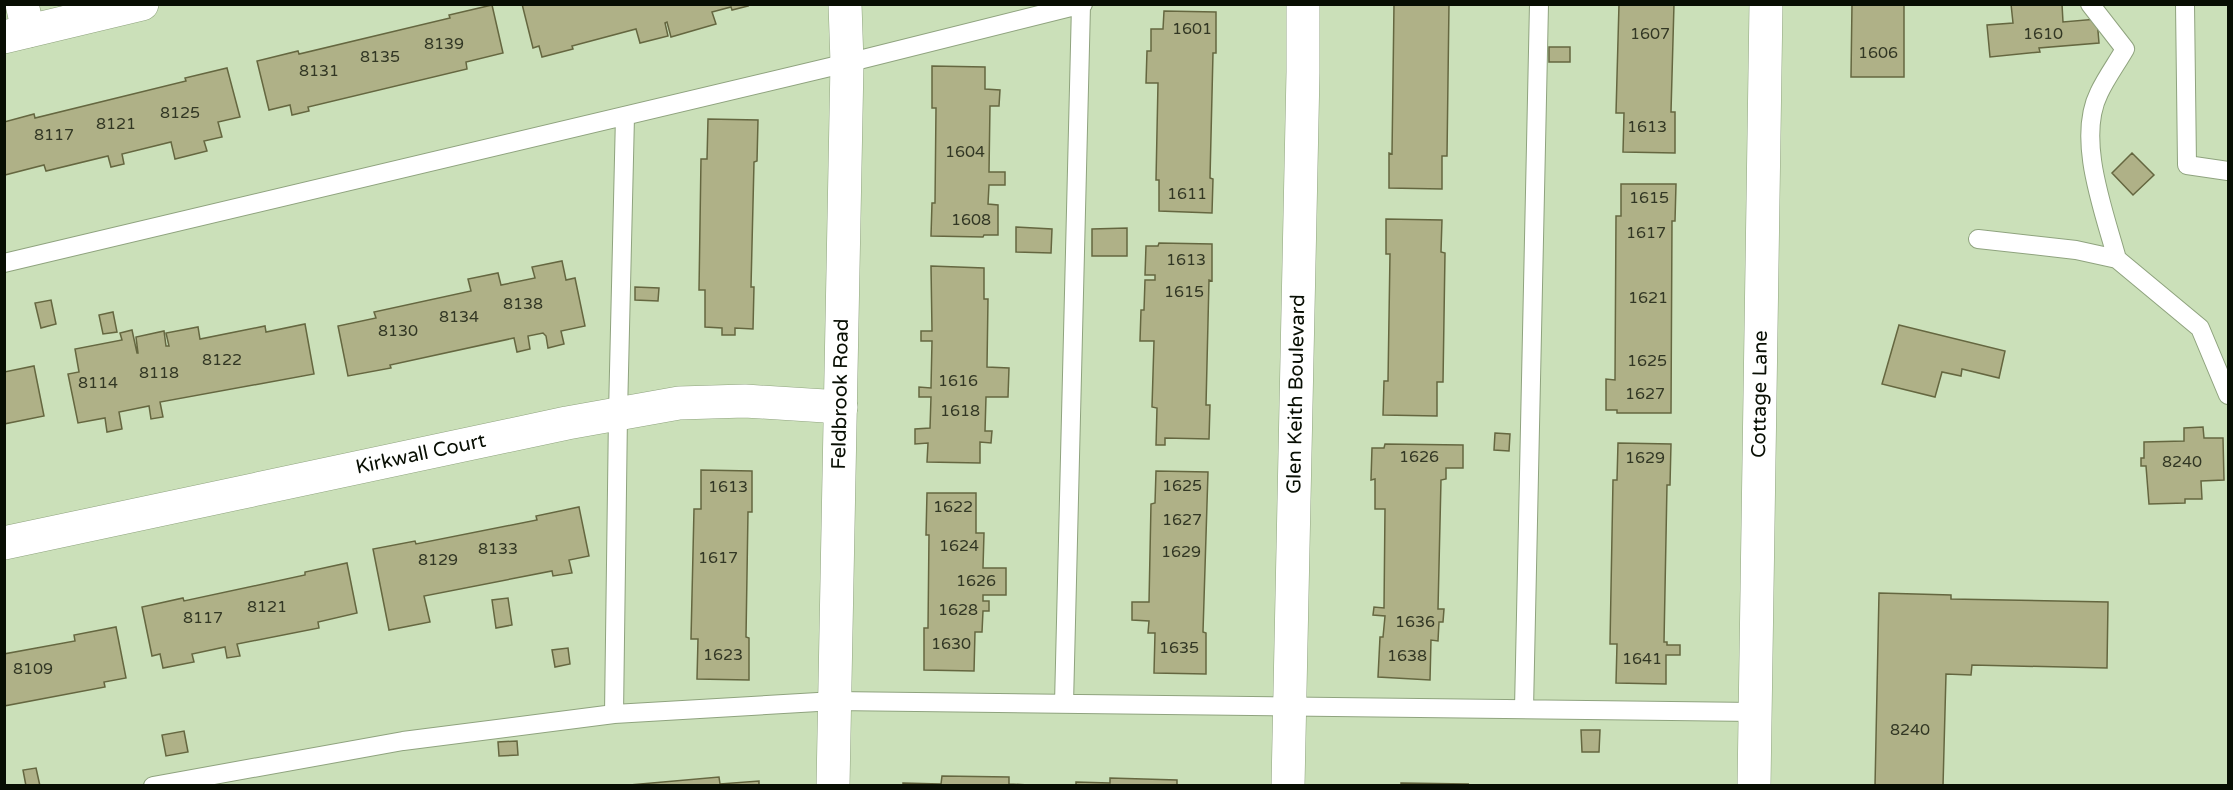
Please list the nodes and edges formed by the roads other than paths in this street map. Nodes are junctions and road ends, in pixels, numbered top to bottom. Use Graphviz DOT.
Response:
graph roads {
  1 [pos="142,4"];
  2 [pos="845,4"];
  3 [pos="1303,4"];
  4 [pos="1539,4"];
  5 [pos="1766,4"];
  6 [pos="2091,4"];
  7 [pos="2185,4"];
  8 [pos="1082,5"];
  9 [pos="18,24"];
  10 [pos="848,63"];
  11 [pos="625,116"];
  12 [pos="2229,171"];
  13 [pos="1978,239"];
  14 [pos="2117,259"];
  15 [pos="4,263"];
  16 [pos="2229,395"];
  17 [pos="841,407"];
  18 [pos="618,414"];
  19 [pos="4,543"];
  20 [pos="835,701"];
  21 [pos="1064,704"];
  22 [pos="1290,706"];
  23 [pos="1524,709"];
  24 [pos="1755,712"];
  25 [pos="614,714"];
  26 [pos="153,786"];
  27 [pos="833,786"];
  28 [pos="1288,786"];
  29 [pos="1754,786"];
  1 -- 9 [label="street"];
  2 -- 10 [label="street, Feldbrook Road"];
  3 -- 22 [label="street, Glen Keith Boulevard"];
  4 -- 23 [label="lane"];
  5 -- 24 [label="street, Cottage Lane"];
  6 -- 14 [label="lane"];
  7 -- 12 [label="lane"];
  8 -- 10 [label="lane"];
  8 -- 21 [label="lane"];
  10 -- 11 [label="lane"];
  10 -- 17 [label="street, Feldbrook Road"];
  11 -- 15 [label="lane"];
  11 -- 18 [label="lane"];
  13 -- 14 [label="lane"];
  14 -- 16 [label="lane"];
  17 -- 18 [label="street, Kirkwall Court"];
  17 -- 20 [label="street, Feldbrook Road"];
  18 -- 19 [label="street, Kirkwall Court"];
  18 -- 25 [label="lane"];
  20 -- 21 [label="lane"];
  20 -- 25 [label="lane"];
  20 -- 27 [label="street, Feldbrook Road"];
  21 -- 22 [label="lane"];
  22 -- 23 [label="lane"];
  22 -- 28 [label="street, Glen Keith Boulevard"];
  23 -- 24 [label="lane"];
  24 -- 29 [label="street, Cottage Lane"];
  25 -- 26 [label="lane"];
}
